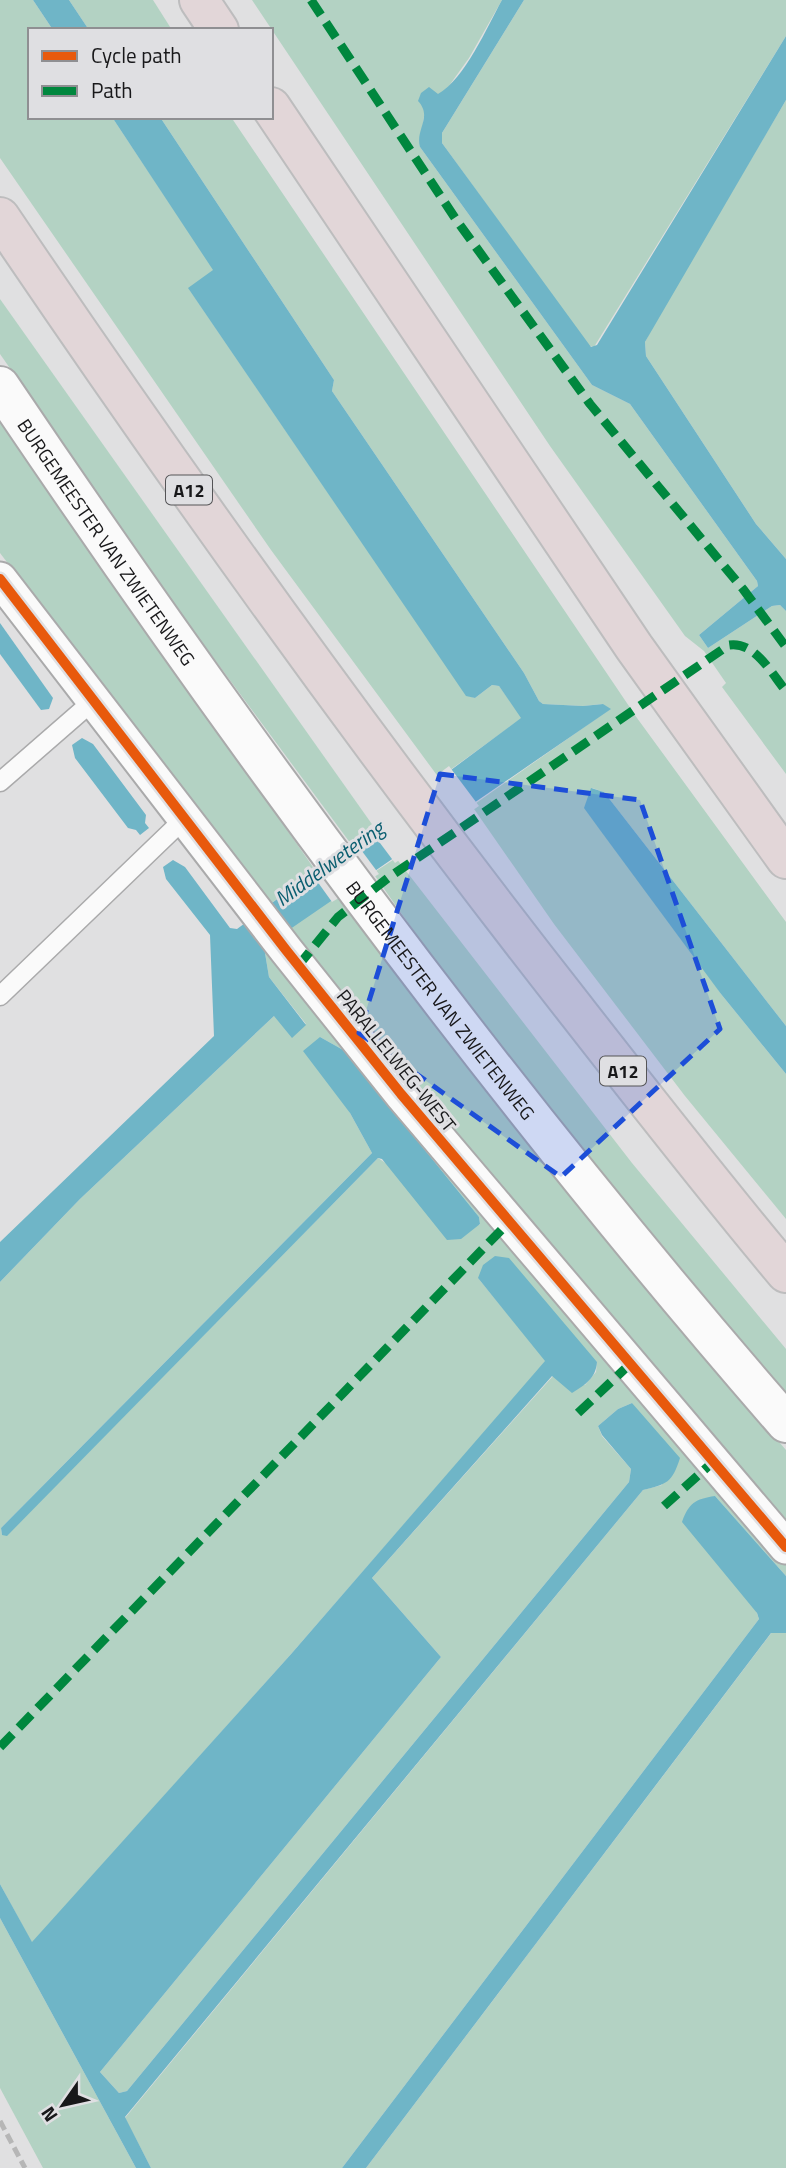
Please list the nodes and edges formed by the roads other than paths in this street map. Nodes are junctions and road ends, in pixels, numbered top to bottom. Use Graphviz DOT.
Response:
graph roads {
  1 [pos="199,0"];
  2 [pos="218,28"];
  3 [pos="273,110"];
  4 [pos="0,217"];
  5 [pos="0,386"];
  6 [pos="0,579"];
  7 [pos="93,701"];
  8 [pos="0,782"];
  9 [pos="185,818"];
  10 [pos="786,859"];
  11 [pos="0,996"];
  12 [pos="786,1273"];
  13 [pos="786,1423"];
  14 [pos="786,1547"];
  1 -- 2 [label="highway"];
  3 -- 10 [label="highway"];
  4 -- 12 [label="highway, A12"];
  5 -- 13 [label="main road, BURGEMEESTER VAN ZWIETENWEG"];
  6 -- 7 [label="street, PARALLELWEG-WEST"];
  7 -- 8 [label="lane"];
  7 -- 9 [label="street, PARALLELWEG-WEST"];
  9 -- 11 [label="lane"];
  9 -- 14 [label="street, PARALLELWEG-WEST"];
}
